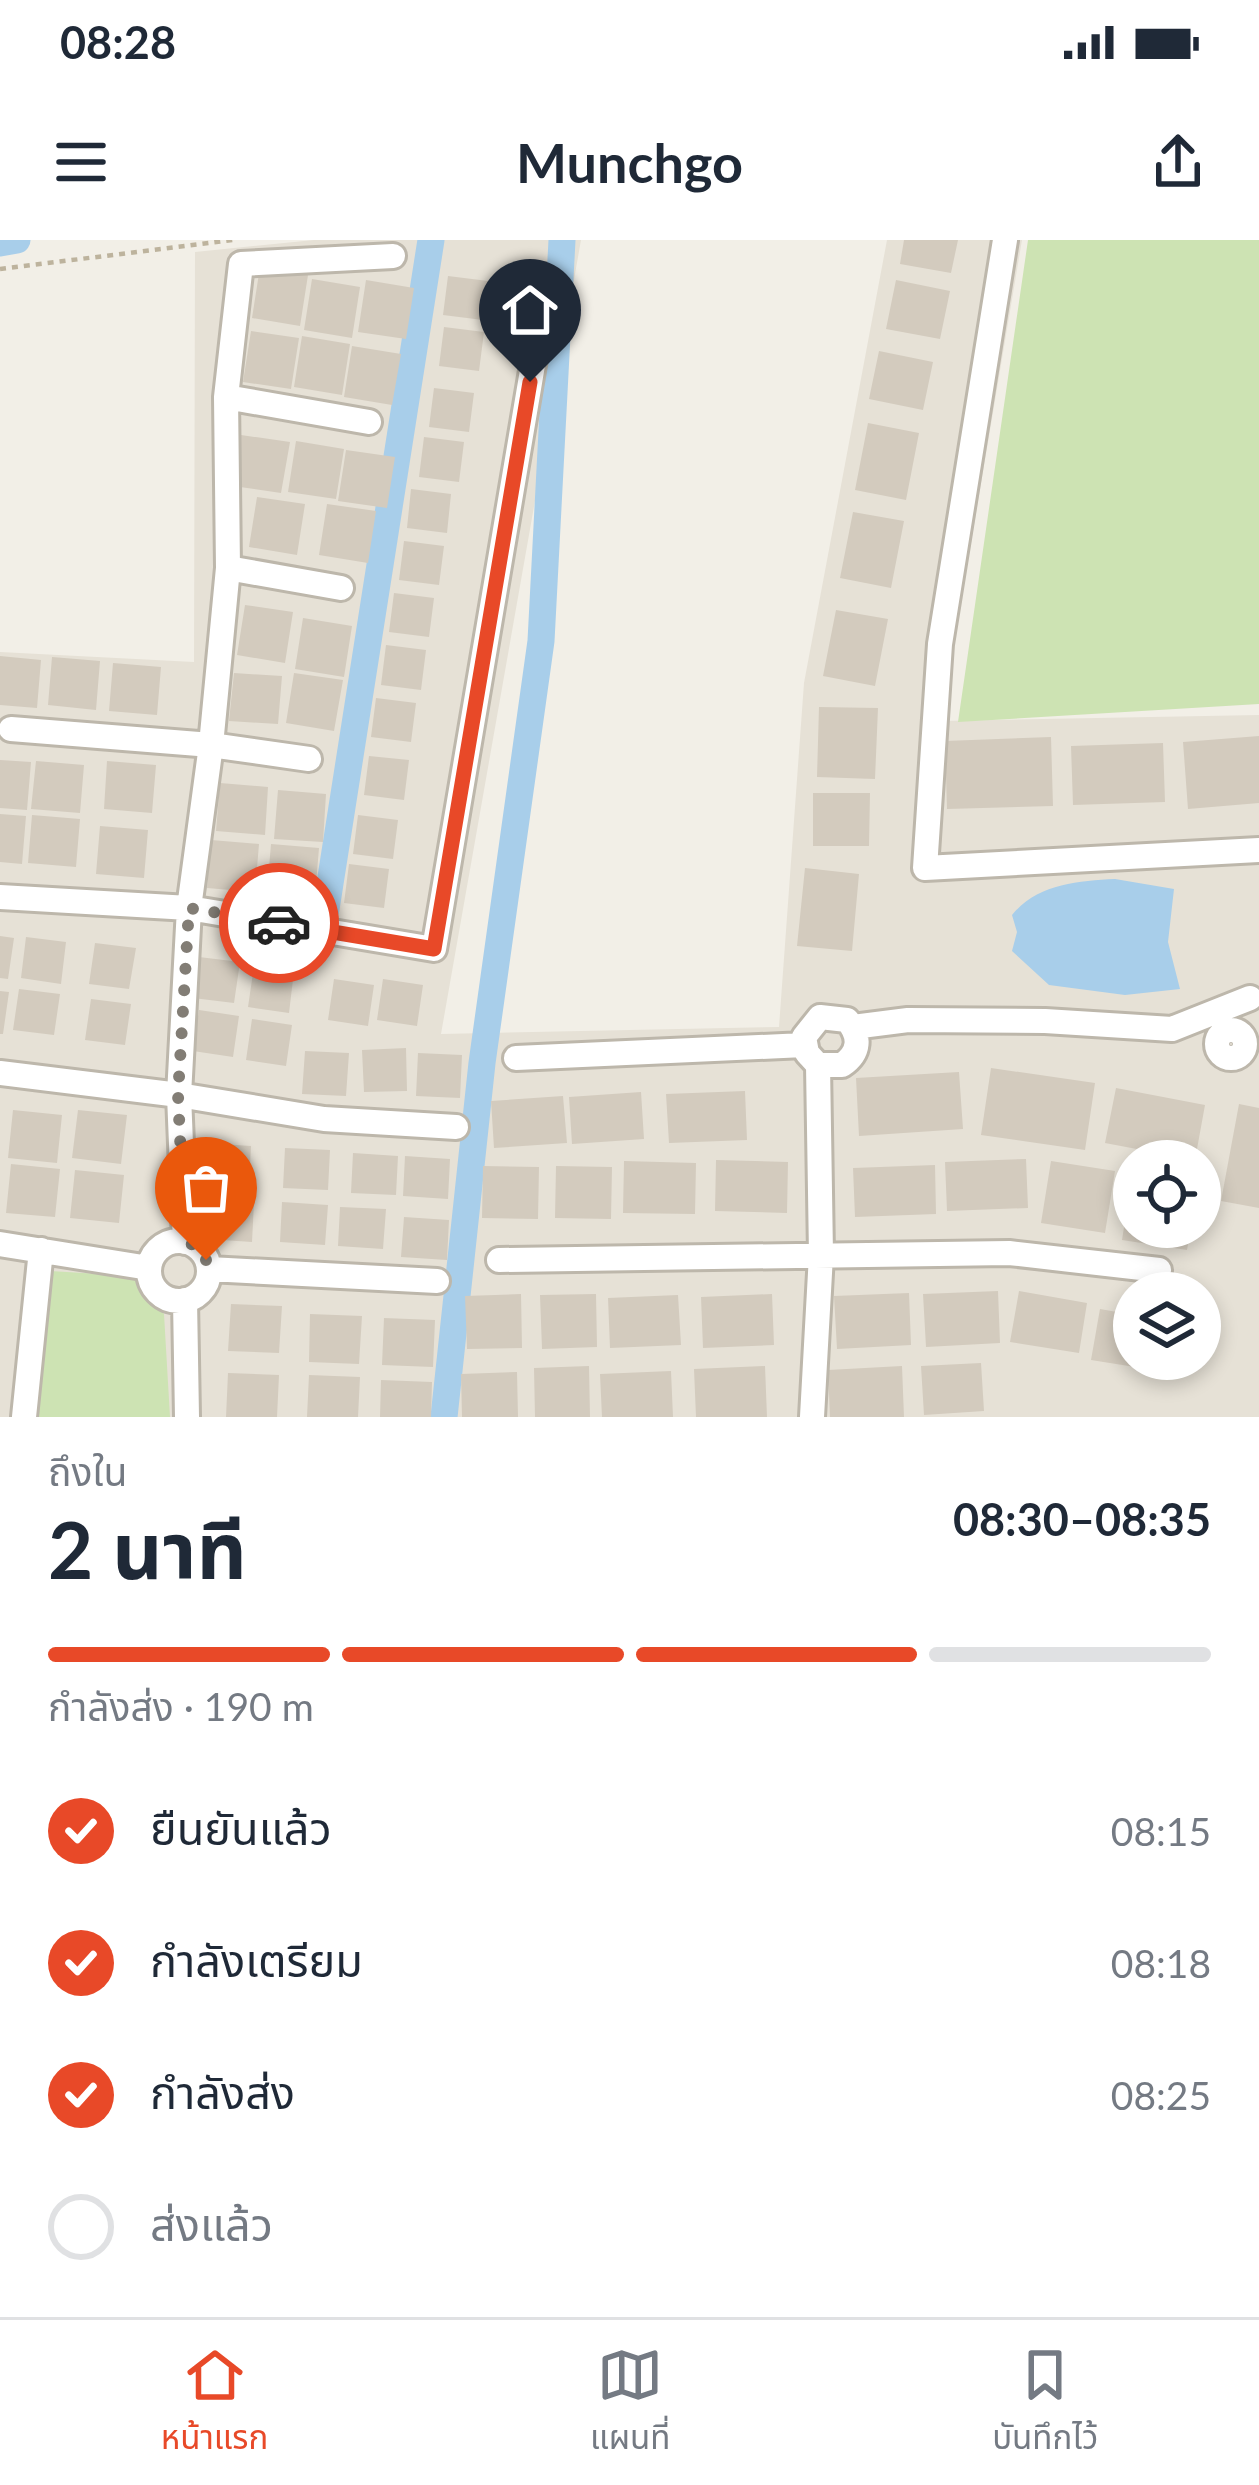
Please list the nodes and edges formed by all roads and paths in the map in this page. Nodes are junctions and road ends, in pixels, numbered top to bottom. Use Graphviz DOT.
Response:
graph roads {
  1 [pos="237,240"];
  2 [pos="1006,240"];
  3 [pos="393,256"];
  4 [pos="0,269"];
  5 [pos="546,288"];
  6 [pos="226,397"];
  7 [pos="369,422"];
  8 [pos="228,568"];
  9 [pos="341,588"];
  10 [pos="11,729"];
  11 [pos="211,745"];
  12 [pos="309,758"];
  13 [pos="1259,850"];
  14 [pos="0,897"];
  15 [pos="189,908"];
  16 [pos="1254,992"];
  17 [pos="853,1027"];
  18 [pos="1172,1029"];
  19 [pos="811,1055"];
  20 [pos="516,1058"];
  21 [pos="0,1073"];
  22 [pos="178,1095"];
  23 [pos="456,1126"];
  24 [pos="185,1242"];
  25 [pos="0,1244"];
  26 [pos="41,1250"];
  27 [pos="821,1255"];
  28 [pos="499,1260"];
  29 [pos="149,1268"];
  30 [pos="209,1269"];
  31 [pos="1159,1270"];
  32 [pos="437,1281"];
  33 [pos="185,1300"];
  34 [pos="24,1417"];
  35 [pos="188,1417"];
  36 [pos="812,1417"];
  1 -- 4 [label="path"];
  2 -- 13 [label="street"];
  3 -- 6 [label="street"];
  5 -- 15 [label="street"];
  6 -- 7 [label="street"];
  6 -- 8 [label="street"];
  8 -- 9 [label="street"];
  8 -- 11 [label="street"];
  10 -- 11 [label="street"];
  11 -- 12 [label="street"];
  11 -- 15 [label="street"];
  14 -- 15 [label="street"];
  15 -- 22 [label="street"];
  16 -- 18 [label="street"];
  16 -- 18 [label="street"];
  17 -- 18 [label="street"];
  17 -- 19 [label="street"];
  17 -- 19 [label="street"];
  19 -- 20 [label="street"];
  19 -- 27 [label="street"];
  21 -- 22 [label="street"];
  22 -- 23 [label="street"];
  22 -- 24 [label="street"];
  24 -- 29 [label="street"];
  24 -- 30 [label="street"];
  25 -- 26 [label="street"];
  26 -- 29 [label="street"];
  26 -- 34 [label="street"];
  27 -- 28 [label="street"];
  27 -- 31 [label="street"];
  27 -- 36 [label="street"];
  29 -- 33 [label="street"];
  30 -- 32 [label="street"];
  30 -- 33 [label="street"];
  33 -- 35 [label="street"];
}
